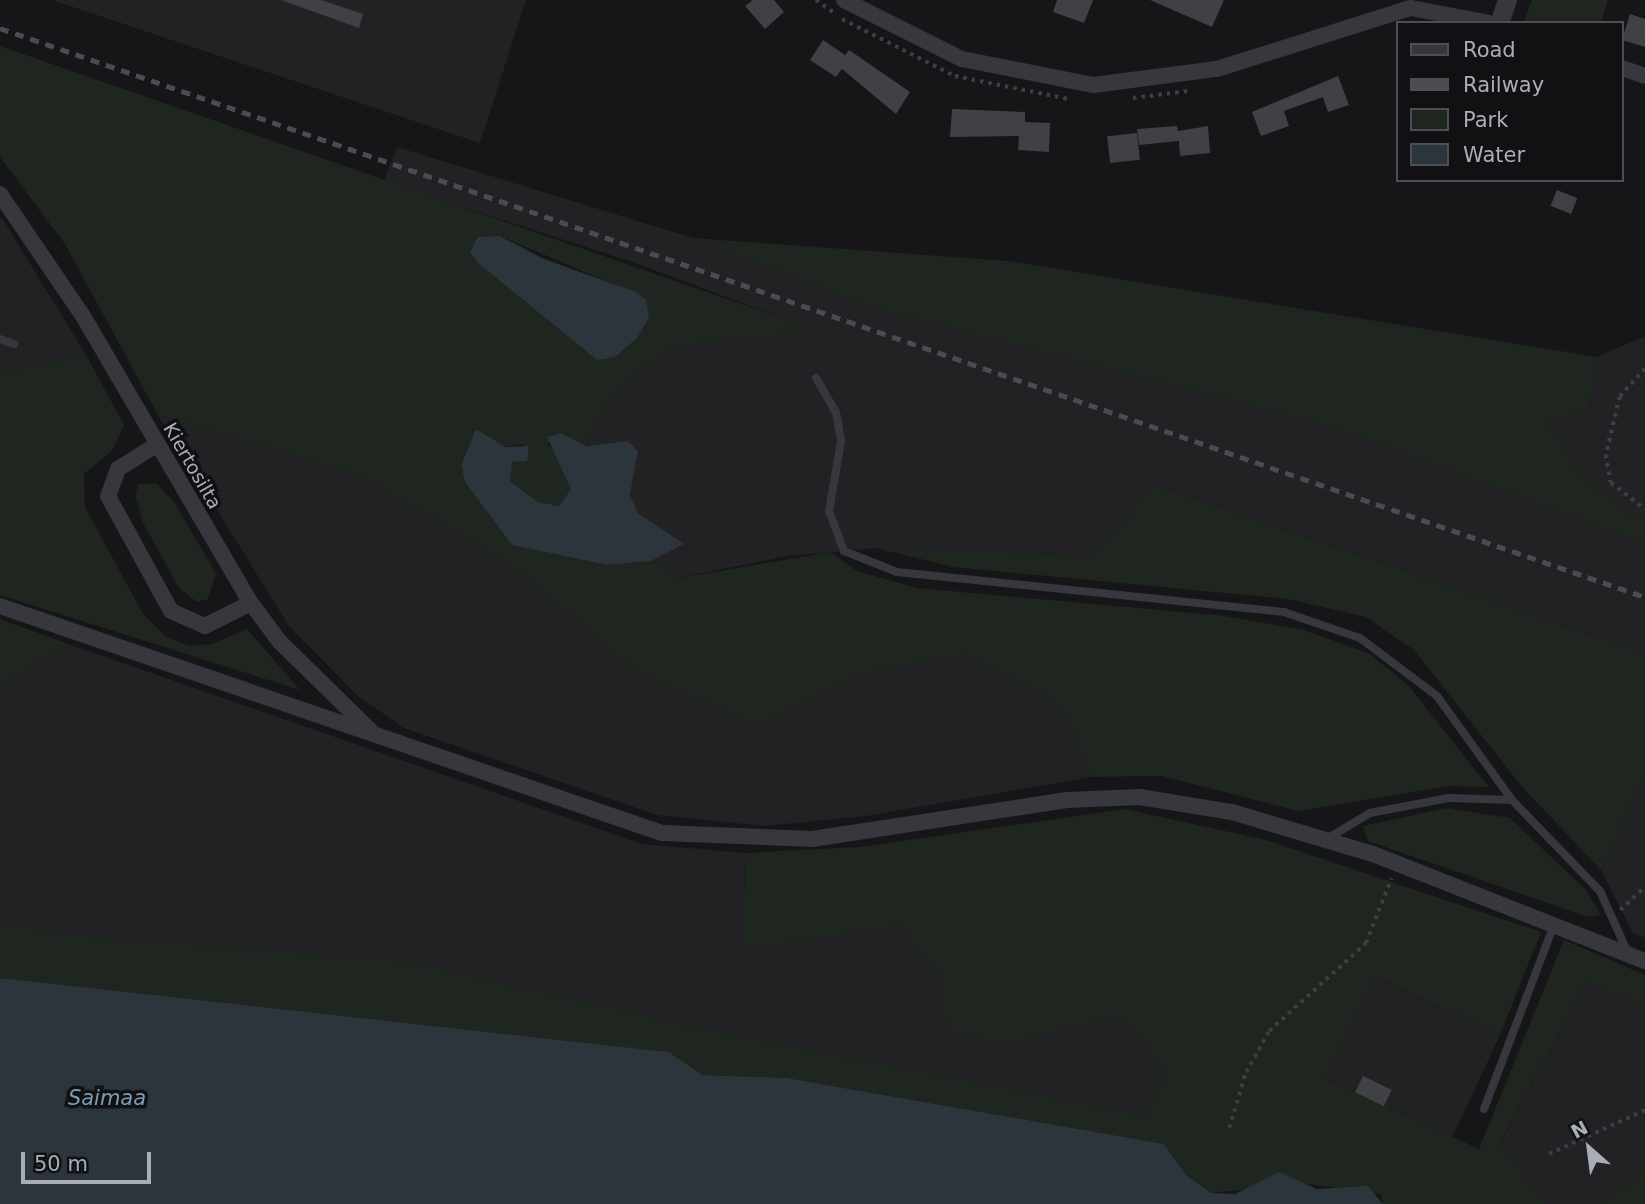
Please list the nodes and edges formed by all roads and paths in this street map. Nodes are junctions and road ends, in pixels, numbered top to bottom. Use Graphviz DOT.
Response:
graph roads {
  1 [pos="844,0"];
  2 [pos="1507,0"];
  3 [pos="1479,21"];
  4 [pos="1500,21"];
  5 [pos="1624,69"];
  6 [pos="1645,76"];
  7 [pos="0,194"];
  8 [pos="0,340"];
  9 [pos="14,344"];
  10 [pos="1645,369"];
  11 [pos="816,377"];
  12 [pos="156,445"];
  13 [pos="1645,509"];
  14 [pos="251,603"];
  15 [pos="0,606"];
  16 [pos="377,737"];
  17 [pos="1512,800"];
  18 [pos="1325,839"];
  19 [pos="1397,863"];
  20 [pos="1645,887"];
  21 [pos="1613,916"];
  22 [pos="1554,925"];
  23 [pos="1628,954"];
  24 [pos="1645,961"];
  25 [pos="1483,1109"];
  26 [pos="1645,1110"];
  27 [pos="1229,1128"];
  28 [pos="1549,1154"];
  1 -- 3 [label="street"];
  2 -- 4 [label="street"];
  5 -- 6 [label="street"];
  7 -- 12 [label="street, Kiertosilta"];
  8 -- 9 [label="lane"];
  10 -- 13 [label="path"];
  11 -- 17 [label="lane"];
  12 -- 14 [label="street, Kiertosilta"];
  12 -- 14 [label="street"];
  14 -- 16 [label="street, Kiertosilta"];
  15 -- 16 [label="street"];
  16 -- 18 [label="street"];
  17 -- 18 [label="lane"];
  17 -- 21 [label="lane"];
  18 -- 19 [label="street"];
  19 -- 22 [label="street"];
  19 -- 27 [label="path"];
  20 -- 21 [label="path"];
  21 -- 23 [label="lane"];
  22 -- 23 [label="street"];
  22 -- 25 [label="lane"];
  23 -- 24 [label="street"];
  26 -- 28 [label="path"];
}
